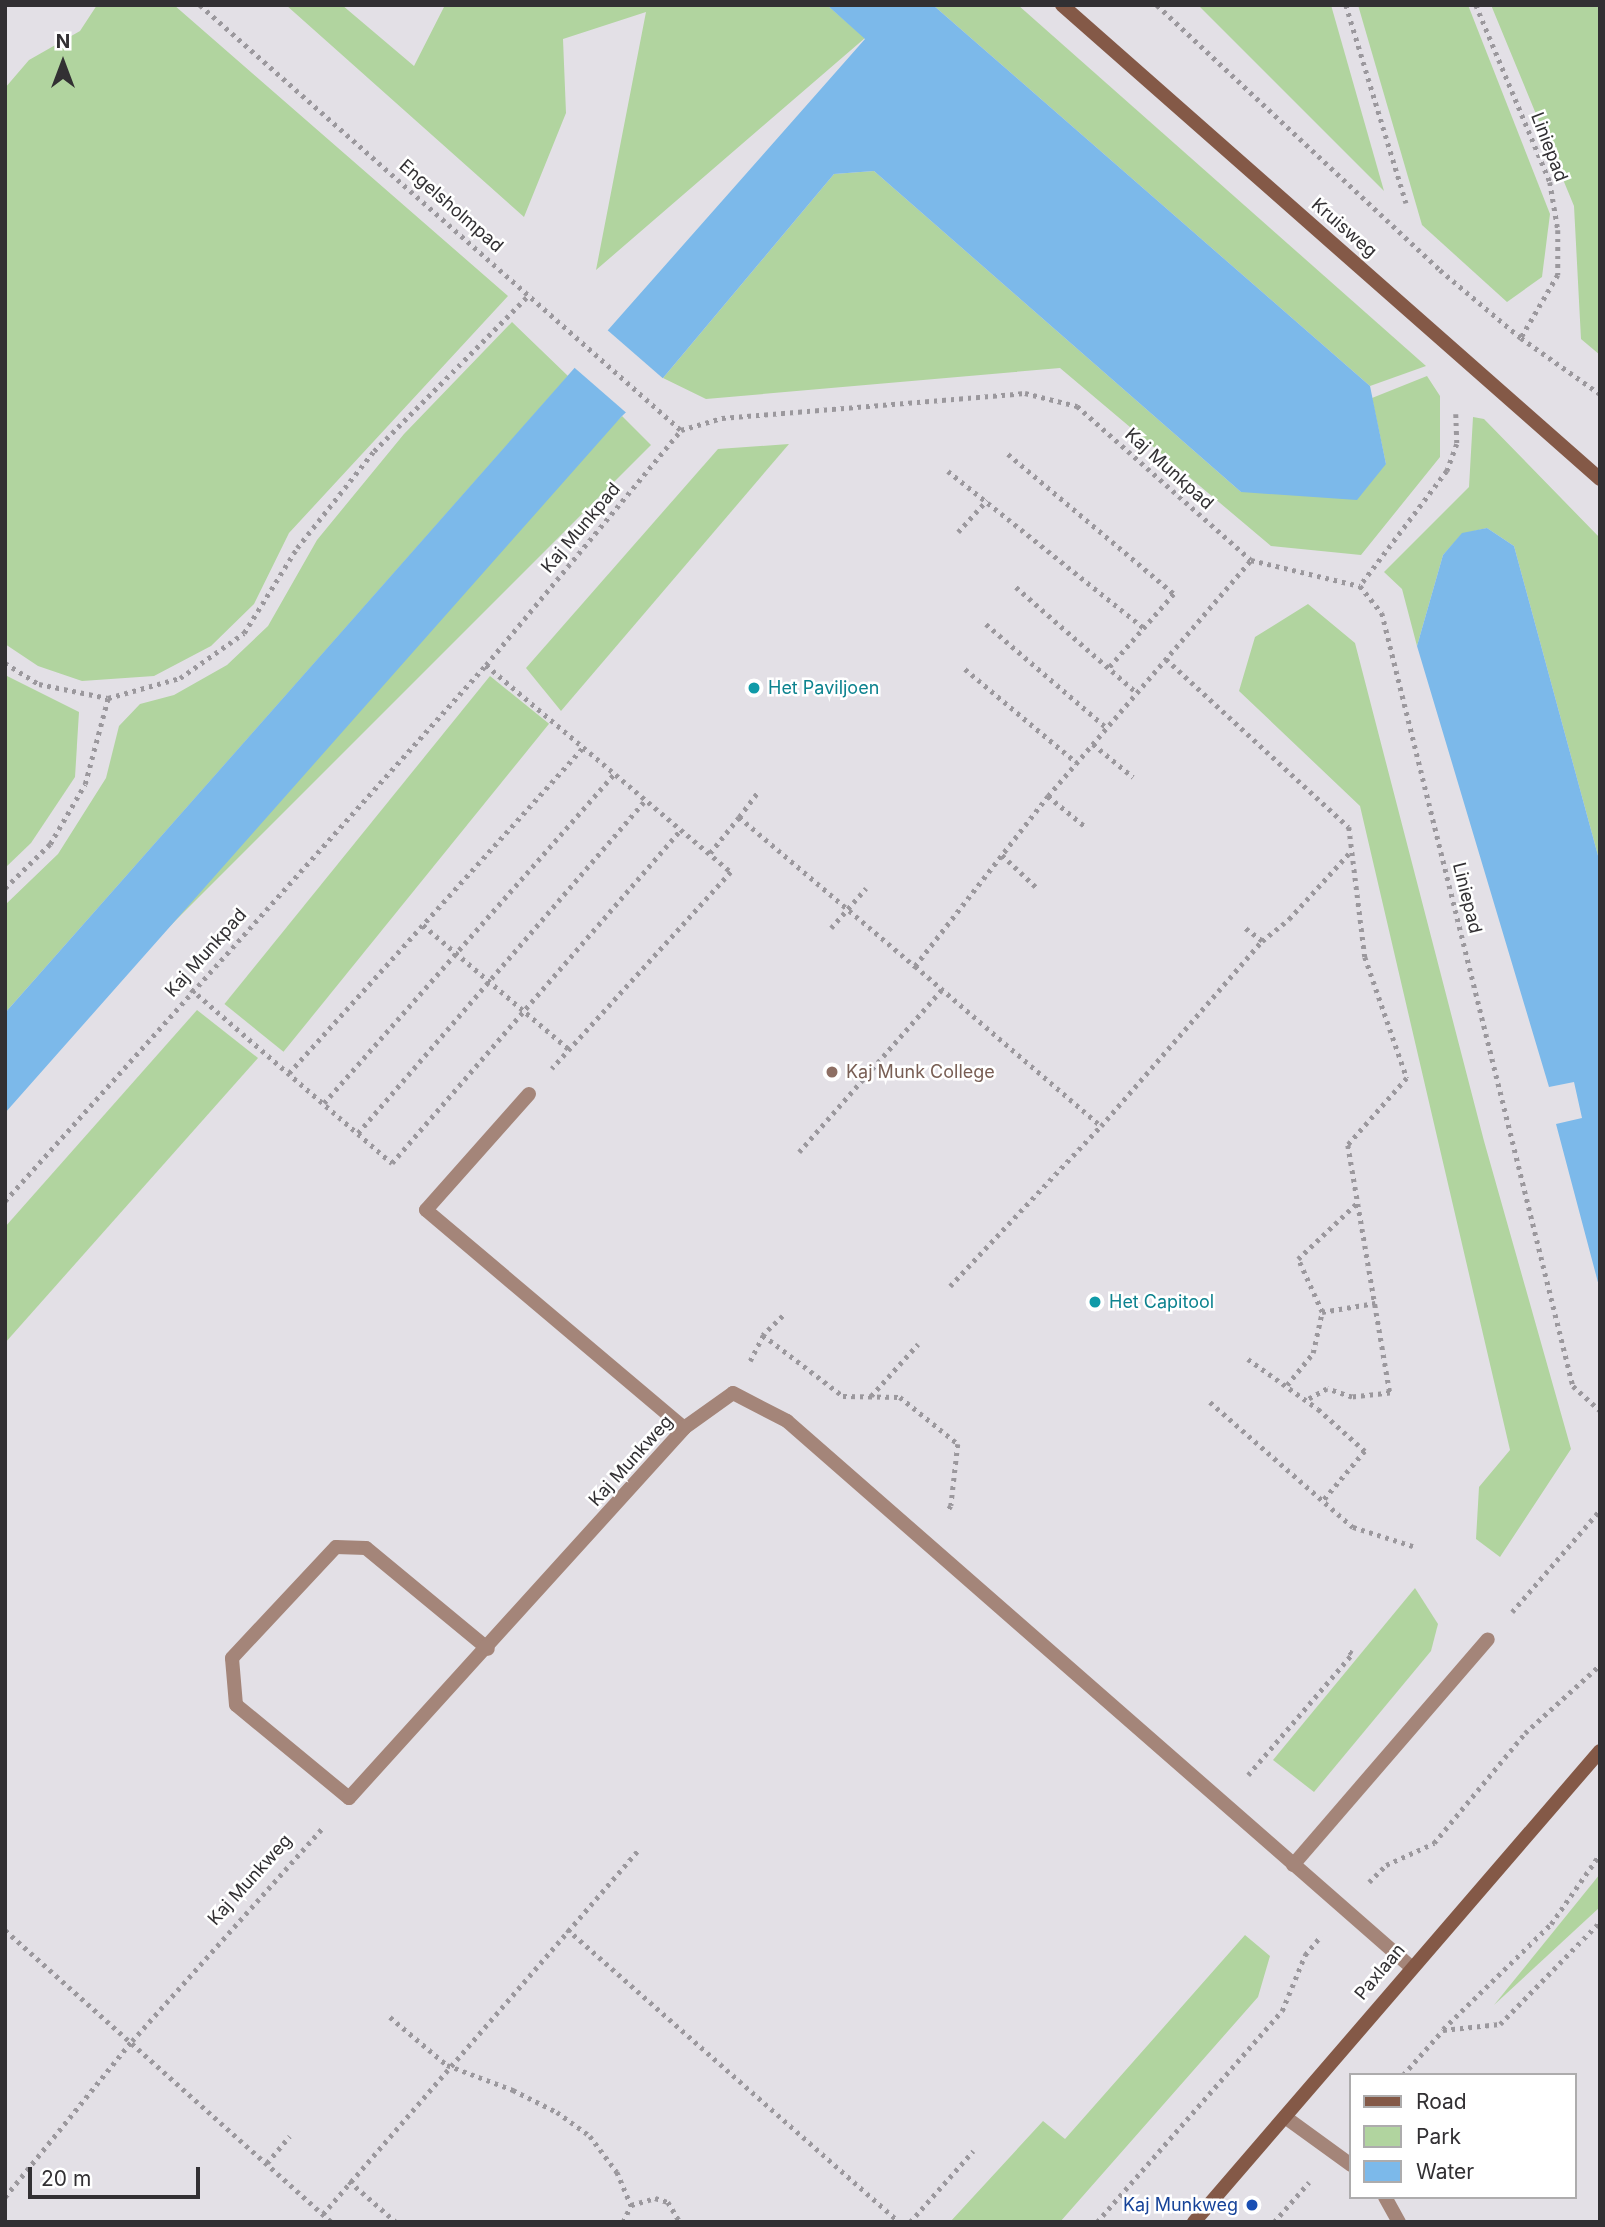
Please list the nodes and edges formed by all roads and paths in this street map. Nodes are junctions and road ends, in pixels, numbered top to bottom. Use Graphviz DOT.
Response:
graph roads {
  1 [pos="200,5"];
  2 [pos="1062,5"];
  3 [pos="1157,5"];
  4 [pos="1346,5"];
  5 [pos="1476,5"];
  6 [pos="1406,203"];
  7 [pos="530,294"];
  8 [pos="1521,338"];
  9 [pos="1600,394"];
  10 [pos="1456,414"];
  11 [pos="681,430"];
  12 [pos="1008,454"];
  13 [pos="948,471"];
  14 [pos="1600,479"];
  15 [pos="987,500"];
  16 [pos="958,531"];
  17 [pos="1251,560"];
  18 [pos="1360,586"];
  19 [pos="1016,587"];
  20 [pos="986,624"];
  21 [pos="1145,629"];
  22 [pos="1166,659"];
  23 [pos="5,663"];
  24 [pos="486,665"];
  25 [pos="965,668"];
  26 [pos="1109,668"];
  27 [pos="1137,693"];
  28 [pos="108,698"];
  29 [pos="1108,729"];
  30 [pos="1093,744"];
  31 [pos="584,747"];
  32 [pos="1077,763"];
  33 [pos="614,774"];
  34 [pos="1133,777"];
  35 [pos="757,793"];
  36 [pos="1048,796"];
  37 [pos="645,801"];
  38 [pos="739,817"];
  39 [pos="1087,828"];
  40 [pos="681,830"];
  41 [pos="1353,850"];
  42 [pos="710,853"];
  43 [pos="1002,855"];
  44 [pos="1036,887"];
  45 [pos="5,888"];
  46 [pos="866,888"];
  47 [pos="847,909"];
  48 [pos="423,925"];
  49 [pos="831,928"];
  50 [pos="1245,928"];
  51 [pos="1262,941"];
  52 [pos="456,953"];
  53 [pos="915,966"];
  54 [pos="490,982"];
  55 [pos="191,989"];
  56 [pos="942,989"];
  57 [pos="524,1012"];
  58 [pos="570,1050"];
  59 [pos="289,1073"];
  60 [pos="528,1094"];
  61 [pos="324,1103"];
  62 [pos="1101,1126"];
  63 [pos="358,1133"];
  64 [pos="799,1152"];
  65 [pos="5,1201"];
  66 [pos="1357,1202"];
  67 [pos="950,1286"];
  68 [pos="1375,1303"];
  69 [pos="1322,1312"];
  70 [pos="783,1316"];
  71 [pos="918,1344"];
  72 [pos="1248,1359"];
  73 [pos="1287,1385"];
  74 [pos="871,1396"];
  75 [pos="1307,1400"];
  76 [pos="1210,1402"];
  77 [pos="1600,1410"];
  78 [pos="684,1428"];
  79 [pos="1324,1501"];
  80 [pos="1600,1510"];
  81 [pos="925,1539"];
  82 [pos="1413,1546"];
  83 [pos="1488,1639"];
  84 [pos="488,1649"];
  85 [pos="1348,1651"];
  86 [pos="1600,1751"];
  87 [pos="349,1798"];
  88 [pos="1223,1805"];
  89 [pos="636,1851"];
  90 [pos="1600,1854"];
  91 [pos="1293,1865"];
  92 [pos="1600,1922"];
  93 [pos="567,1929"];
  94 [pos="5,1930"];
  95 [pos="1410,1965"];
  96 [pos="390,2017"];
  97 [pos="1443,2030"];
  98 [pos="132,2041"];
  99 [pos="447,2065"];
  100 [pos="1405,2073"];
  101 [pos="1285,2117"];
  102 [pos="290,2136"];
  103 [pos="973,2151"];
  104 [pos="1334,2153"];
  105 [pos="267,2163"];
  106 [pos="1350,2164"];
  107 [pos="349,2181"];
  108 [pos="5,2197"];
  109 [pos="1386,2199"];
  110 [pos="631,2205"];
  111 [pos="323,2214"];
  112 [pos="332,2222"];
  113 [pos="396,2222"];
  114 [pos="623,2222"];
  115 [pos="680,2222"];
  116 [pos="899,2222"];
  117 [pos="910,2222"];
  118 [pos="1194,2222"];
  119 [pos="1274,2222"];
  120 [pos="1399,2222"];
  1 -- 7 [label="path, Engelsholmpad"];
  2 -- 14 [label="street, Kruisweg"];
  3 -- 8 [label="path, Kruisweg"];
  4 -- 6 [label="path"];
  5 -- 8 [label="path, Liniepad"];
  7 -- 11 [label="path, Engelsholmpad"];
  7 -- 28 [label="path"];
  8 -- 9 [label="path, Kruisweg"];
  10 -- 18 [label="path"];
  11 -- 17 [label="path, Kaj Munkpad"];
  11 -- 24 [label="path, Kaj Munkpad"];
  12 -- 21 [label="path"];
  13 -- 15 [label="path"];
  15 -- 16 [label="path"];
  15 -- 21 [label="path"];
  17 -- 18 [label="path, Kaj Munkpad"];
  17 -- 22 [label="path"];
  18 -- 77 [label="path, Liniepad"];
  19 -- 26 [label="path"];
  20 -- 29 [label="path"];
  21 -- 26 [label="path"];
  22 -- 27 [label="path"];
  22 -- 41 [label="path"];
  23 -- 28 [label="path"];
  24 -- 31 [label="path"];
  24 -- 55 [label="path, Kaj Munkpad"];
  25 -- 32 [label="path"];
  26 -- 27 [label="path"];
  27 -- 29 [label="path"];
  28 -- 45 [label="path"];
  29 -- 30 [label="path"];
  30 -- 32 [label="path"];
  30 -- 34 [label="path"];
  31 -- 33 [label="path"];
  31 -- 48 [label="path"];
  32 -- 36 [label="path"];
  33 -- 37 [label="path"];
  33 -- 52 [label="path"];
  35 -- 38 [label="path"];
  36 -- 39 [label="path"];
  36 -- 43 [label="path"];
  37 -- 40 [label="path"];
  37 -- 54 [label="path"];
  38 -- 42 [label="path"];
  38 -- 47 [label="path"];
  40 -- 42 [label="path"];
  40 -- 57 [label="path"];
  41 -- 51 [label="path"];
  41 -- 66 [label="path"];
  42 -- 58 [label="path"];
  43 -- 44 [label="path"];
  43 -- 53 [label="path"];
  46 -- 47 [label="path"];
  47 -- 49 [label="path"];
  47 -- 53 [label="path"];
  48 -- 52 [label="path"];
  48 -- 59 [label="path"];
  50 -- 51 [label="path"];
  51 -- 62 [label="path"];
  52 -- 54 [label="path"];
  52 -- 61 [label="path"];
  53 -- 56 [label="path"];
  54 -- 57 [label="path"];
  54 -- 63 [label="path"];
  55 -- 59 [label="path"];
  55 -- 65 [label="path, Kaj Munkpad"];
  56 -- 62 [label="path"];
  56 -- 64 [label="path"];
  57 -- 58 [label="path"];
  57 -- 63 [label="path"];
  58 -- 60 [label="path"];
  59 -- 61 [label="path"];
  60 -- 78 [label="street"];
  61 -- 63 [label="path"];
  62 -- 67 [label="path"];
  66 -- 68 [label="path"];
  66 -- 69 [label="path"];
  68 -- 69 [label="path"];
  68 -- 75 [label="path"];
  69 -- 73 [label="path"];
  70 -- 74 [label="path"];
  71 -- 74 [label="path"];
  72 -- 73 [label="path"];
  73 -- 75 [label="path"];
  74 -- 81 [label="path"];
  75 -- 79 [label="path"];
  76 -- 79 [label="path"];
  78 -- 81 [label="street, Kaj Munkweg"];
  78 -- 84 [label="street, Kaj Munkweg"];
  79 -- 82 [label="path"];
  80 -- 83 [label="path"];
  81 -- 88 [label="street, Kaj Munkweg"];
  83 -- 91 [label="street"];
  84 -- 87 [label="street, Kaj Munkweg"];
  84 -- 87 [label="street"];
  85 -- 88 [label="path"];
  86 -- 95 [label="street, Paxlaan"];
  87 -- 98 [label="path, Kaj Munkweg"];
  88 -- 91 [label="street, Kaj Munkweg"];
  89 -- 93 [label="path"];
  90 -- 97 [label="path"];
  91 -- 95 [label="street, Kaj Munkweg"];
  92 -- 97 [label="path"];
  93 -- 99 [label="path"];
  93 -- 116 [label="path"];
  94 -- 98 [label="path"];
  95 -- 101 [label="street, Paxlaan"];
  96 -- 99 [label="path"];
  97 -- 100 [label="path"];
  98 -- 105 [label="path"];
  98 -- 108 [label="path, Kaj Munkweg"];
  99 -- 107 [label="path"];
  99 -- 110 [label="path"];
  101 -- 104 [label="street"];
  101 -- 118 [label="street, Paxlaan"];
  102 -- 105 [label="path"];
  103 -- 117 [label="path"];
  104 -- 106 [label="street"];
  104 -- 119 [label="path"];
  105 -- 111 [label="path"];
  107 -- 111 [label="path"];
  107 -- 113 [label="path"];
  109 -- 120 [label="street"];
  110 -- 114 [label="path"];
  110 -- 115 [label="path"];
  111 -- 112 [label="path"];
}
